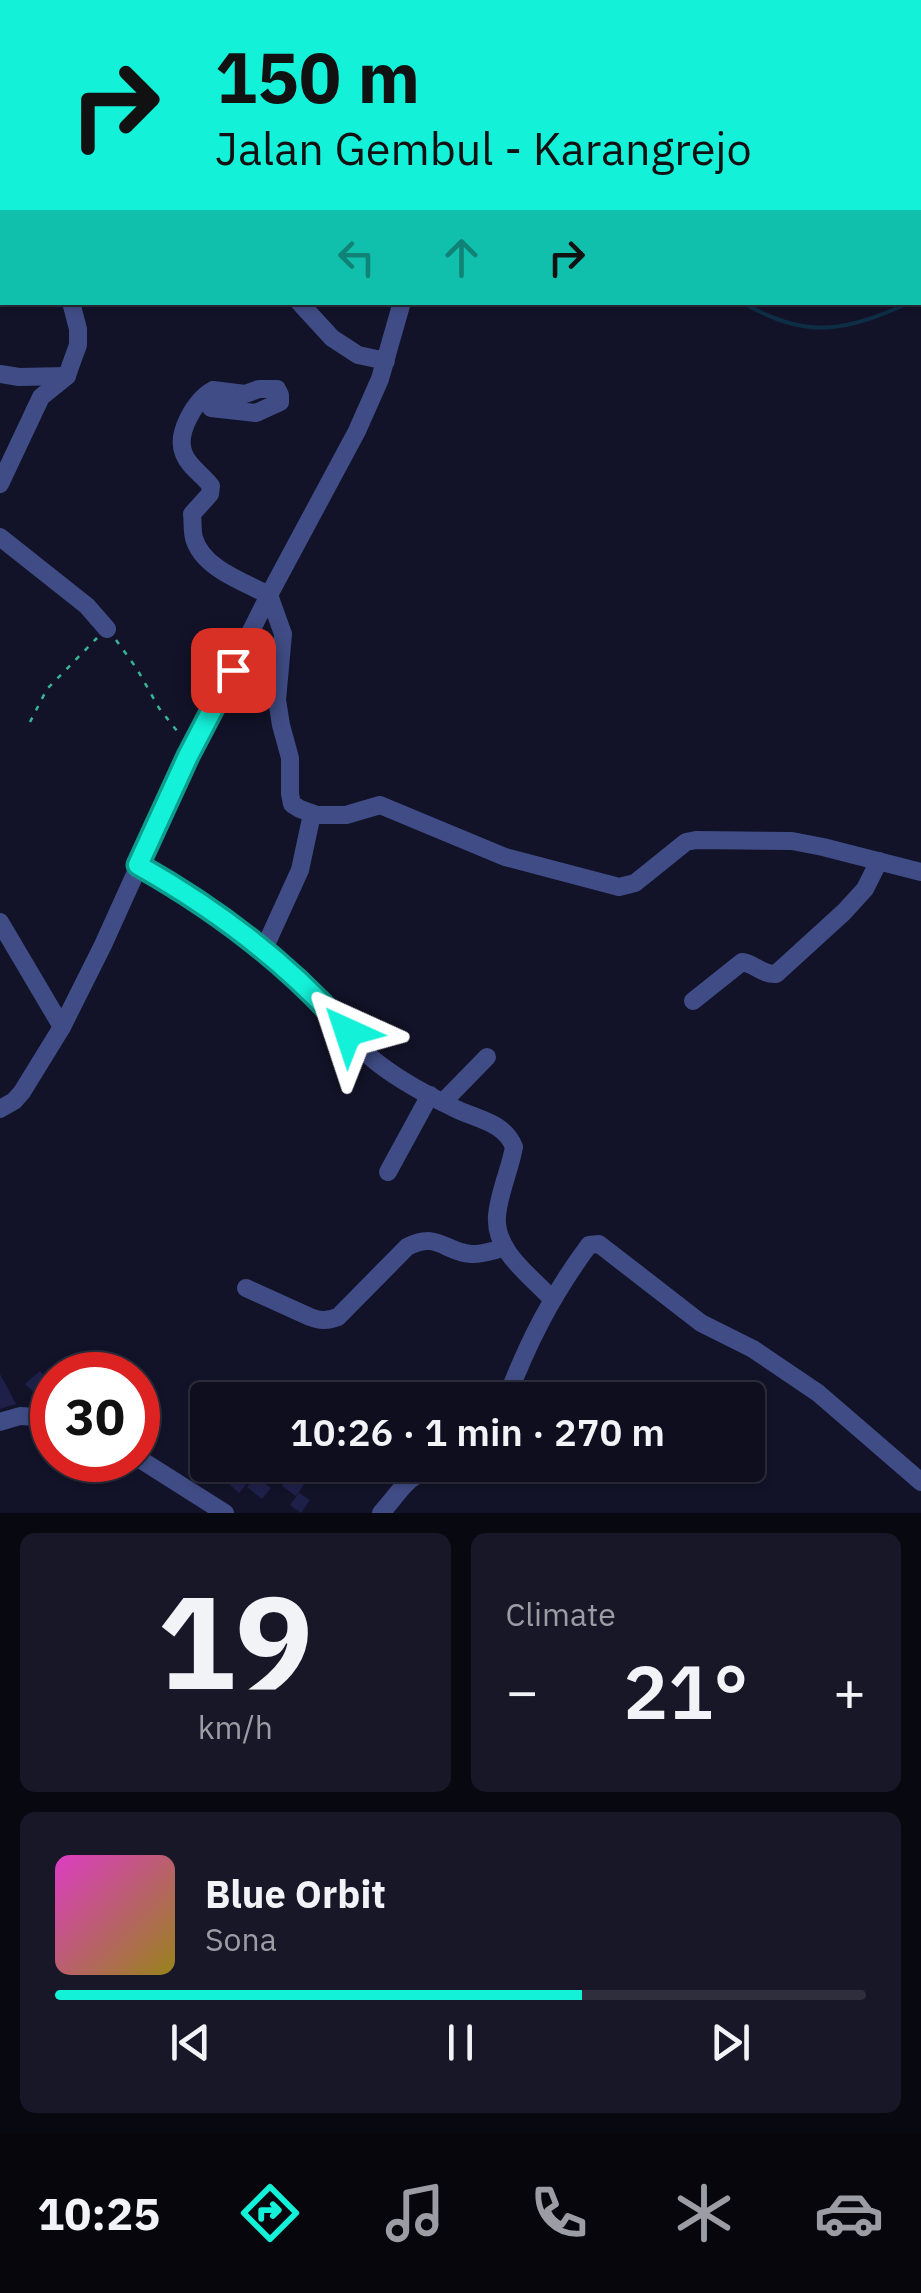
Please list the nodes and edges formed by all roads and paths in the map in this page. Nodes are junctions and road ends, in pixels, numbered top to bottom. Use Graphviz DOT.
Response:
graph roads {
  1 [pos="71,305"];
  2 [pos="302,305"];
  3 [pos="401,305"];
  4 [pos="386,361"];
  5 [pos="0,374"];
  6 [pos="66,376"];
  7 [pos="211,408"];
  8 [pos="0,484"];
  9 [pos="0,537"];
  10 [pos="269,595"];
  11 [pos="106,629"];
  12 [pos="30,722"];
  13 [pos="188,756"];
  14 [pos="312,814"];
  15 [pos="879,861"];
  16 [pos="138,865"];
  17 [pos="921,872"];
  18 [pos="0,922"];
  19 [pos="264,949"];
  20 [pos="693,1001"];
  21 [pos="62,1028"];
  22 [pos="487,1056"];
  23 [pos="436,1099"];
  24 [pos="0,1109"];
  25 [pos="388,1172"];
  26 [pos="504,1248"];
  27 [pos="246,1288"];
  28 [pos="552,1299"];
  29 [pos="514,1382"];
  30 [pos="30,1417"];
  31 [pos="0,1422"];
  32 [pos="160,1472"];
  33 [pos="406,1482"];
  34 [pos="921,1482"];
  35 [pos="225,1513"];
  36 [pos="381,1513"];
  1 -- 6 [label="street"];
  2 -- 4 [label="street"];
  3 -- 4 [label="street"];
  4 -- 10 [label="street"];
  5 -- 6 [label="street"];
  6 -- 8 [label="street"];
  7 -- 10 [label="street"];
  9 -- 11 [label="street"];
  10 -- 13 [label="street"];
  10 -- 14 [label="street"];
  11 -- 12 [label="path"];
  11 -- 13 [label="path"];
  13 -- 16 [label="street"];
  14 -- 15 [label="street"];
  14 -- 19 [label="street"];
  15 -- 17 [label="street"];
  15 -- 20 [label="street"];
  16 -- 19 [label="street"];
  16 -- 21 [label="street"];
  18 -- 21 [label="street"];
  19 -- 23 [label="street"];
  21 -- 24 [label="street"];
  22 -- 23 [label="street"];
  23 -- 25 [label="street"];
  23 -- 26 [label="street"];
  26 -- 27 [label="street"];
  26 -- 28 [label="street"];
  28 -- 29 [label="street"];
  28 -- 34 [label="street"];
  30 -- 31 [label="street"];
  32 -- 35 [label="street"];
  33 -- 36 [label="street"];
}
